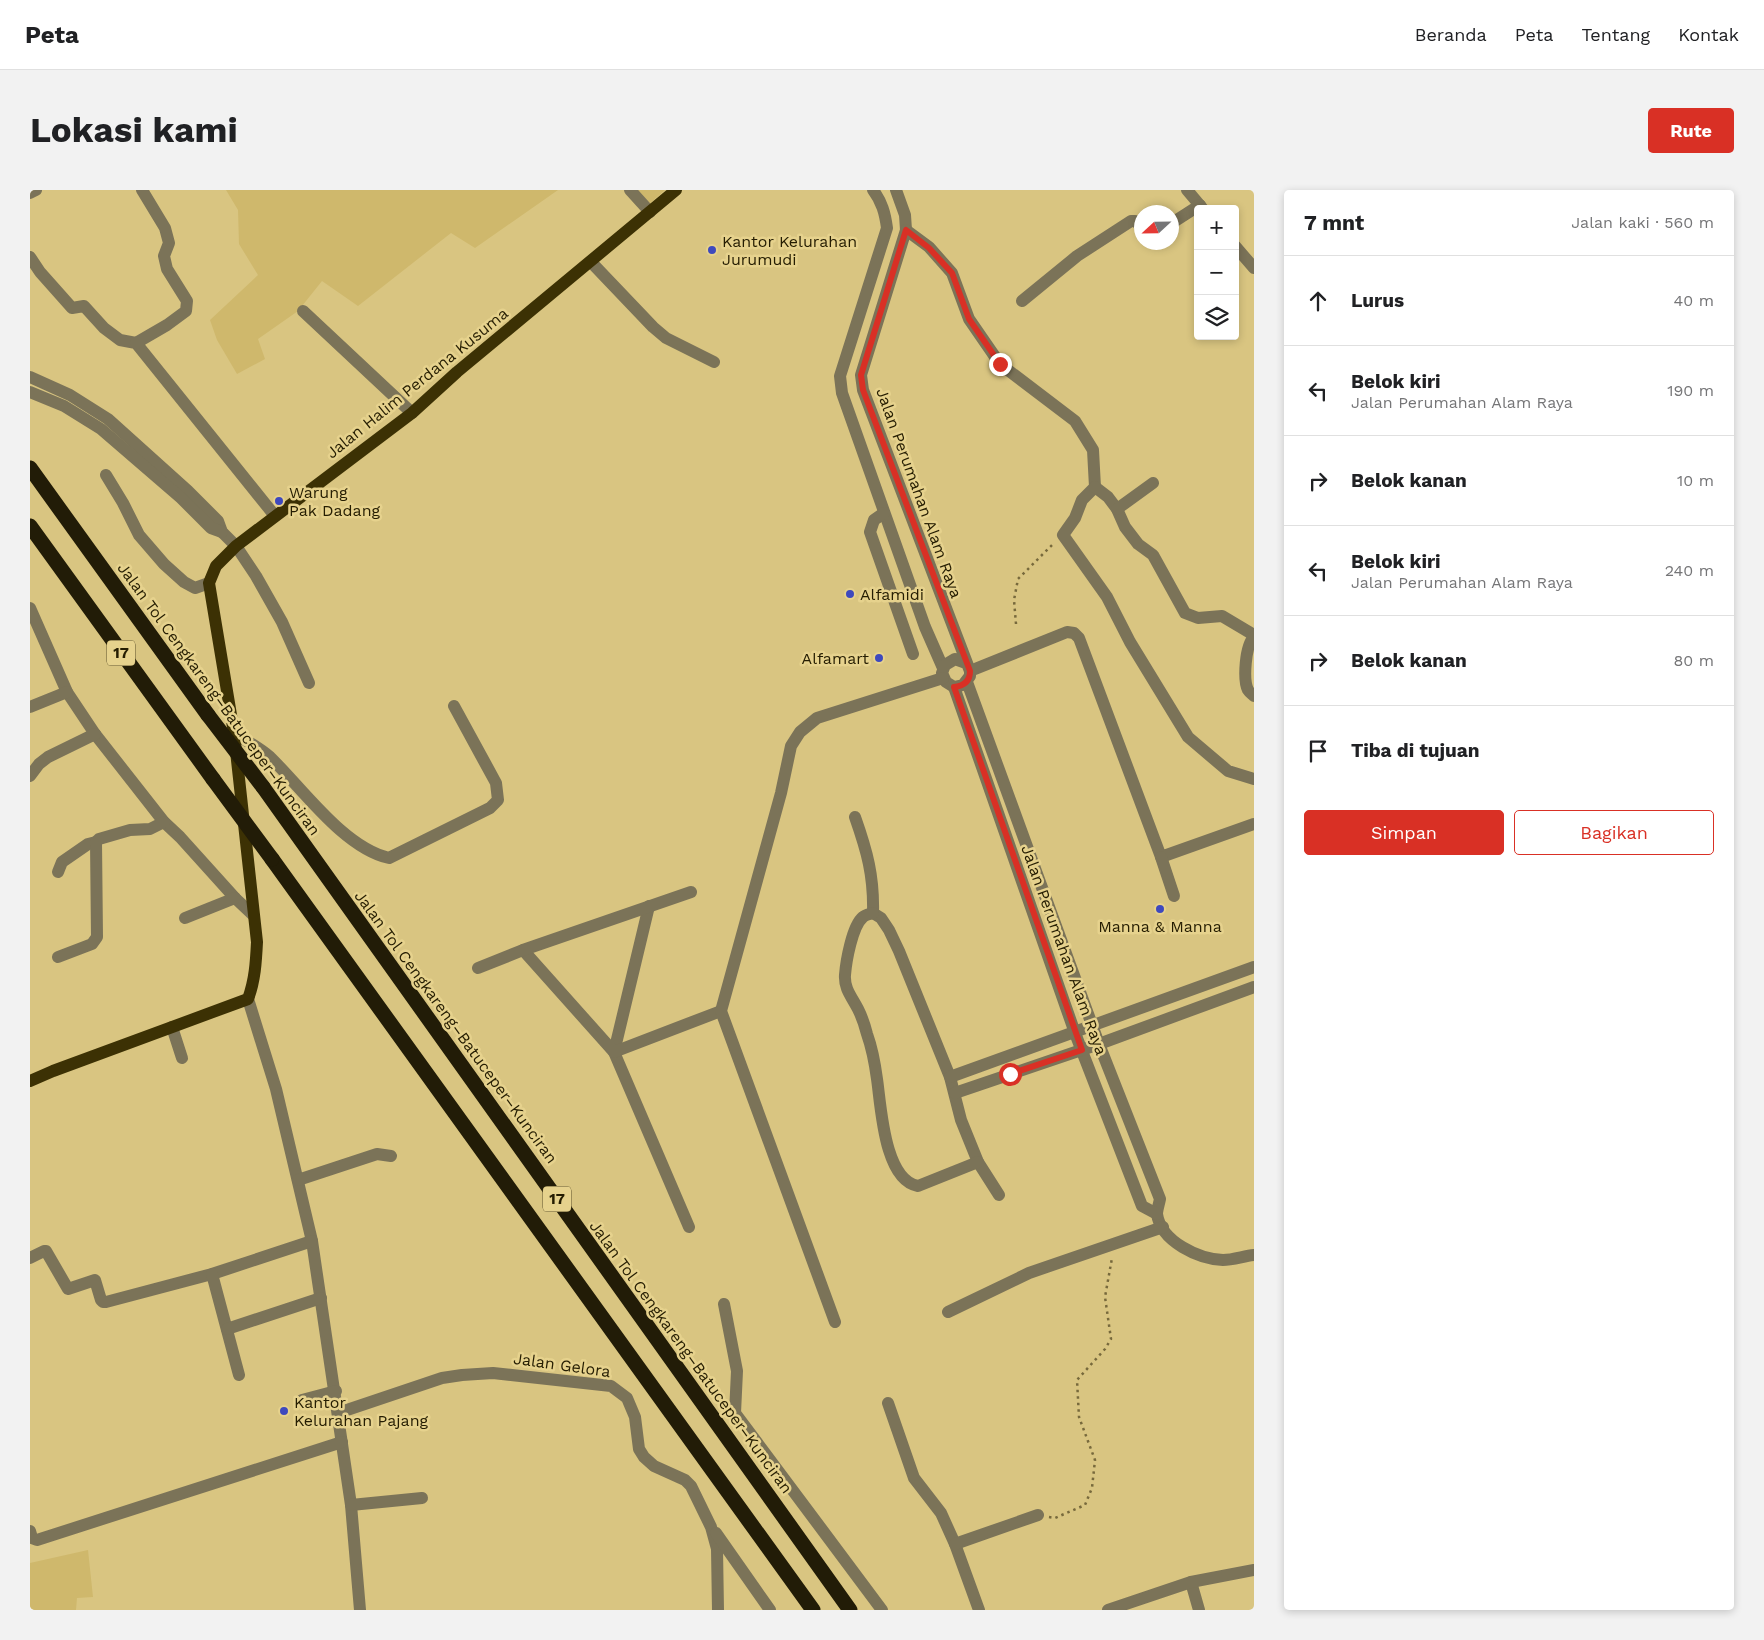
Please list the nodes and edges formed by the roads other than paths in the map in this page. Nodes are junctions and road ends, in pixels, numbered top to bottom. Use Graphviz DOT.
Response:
graph roads {
  1 [pos="36,190"];
  2 [pos="142,190"];
  3 [pos="630,190"];
  4 [pos="676,190"];
  5 [pos="873,190"];
  6 [pos="896,190"];
  7 [pos="1187,190"];
  8 [pos="30,193"];
  9 [pos="1199,205"];
  10 [pos="1194,211"];
  11 [pos="650,212"];
  12 [pos="1179,219"];
  13 [pos="1134,221"];
  14 [pos="906,230"];
  15 [pos="1238,250"];
  16 [pos="30,257"];
  17 [pos="591,262"];
  18 [pos="1254,268"];
  19 [pos="1022,300"];
  20 [pos="302,311"];
  21 [pos="136,343"];
  22 [pos="714,362"];
  23 [pos="30,377"];
  24 [pos="863,390"];
  25 [pos="30,392"];
  26 [pos="842,393"];
  27 [pos="412,413"];
  28 [pos="30,468"];
  29 [pos="106,475"];
  30 [pos="1153,483"];
  31 [pos="1095,487"];
  32 [pos="1117,509"];
  33 [pos="884,512"];
  34 [pos="275,516"];
  35 [pos="30,526"];
  36 [pos="222,532"];
  37 [pos="236,546"];
  38 [pos="905,572"];
  39 [pos="886,579"];
  40 [pos="210,582"];
  41 [pos="30,608"];
  42 [pos="925,627"];
  43 [pos="905,634"];
  44 [pos="1254,636"];
  45 [pos="913,654"];
  46 [pos="968,672"];
  47 [pos="943,673"];
  48 [pos="309,683"];
  49 [pos="954,687"];
  50 [pos="67,692"];
  51 [pos="1254,696"];
  52 [pos="454,706"];
  53 [pos="30,707"];
  54 [pos="234,733"];
  55 [pos="95,734"];
  56 [pos="30,776"];
  57 [pos="1254,779"];
  58 [pos="855,817"];
  59 [pos="164,822"];
  60 [pos="1254,824"];
  61 [pos="96,842"];
  62 [pos="1161,858"];
  63 [pos="58,872"];
  64 [pos="691,892"];
  65 [pos="1174,896"];
  66 [pos="235,898"];
  67 [pos="649,906"];
  68 [pos="873,913"];
  69 [pos="253,915"];
  70 [pos="185,918"];
  71 [pos="523,950"];
  72 [pos="58,957"];
  73 [pos="1254,967"];
  74 [pos="478,968"];
  75 [pos="1254,987"];
  76 [pos="248,999"];
  77 [pos="721,1011"];
  78 [pos="1092,1026"];
  79 [pos="172,1027"];
  80 [pos="1075,1033"];
  81 [pos="1099,1044"];
  82 [pos="1082,1050"];
  83 [pos="614,1052"];
  84 [pos="182,1058"];
  85 [pos="950,1077"];
  86 [pos="30,1082"];
  87 [pos="954,1093"];
  88 [pos="391,1156"];
  89 [pos="978,1162"];
  90 [pos="298,1180"];
  91 [pos="999,1194"];
  92 [pos="1157,1214"];
  93 [pos="689,1227"];
  94 [pos="1163,1227"];
  95 [pos="312,1242"];
  96 [pos="1254,1255"];
  97 [pos="30,1258"];
  98 [pos="212,1274"];
  99 [pos="320,1298"];
  100 [pos="724,1304"];
  101 [pos="948,1312"];
  102 [pos="835,1322"];
  103 [pos="227,1329"];
  104 [pos="239,1375"];
  105 [pos="336,1391"];
  106 [pos="302,1400"];
  107 [pos="888,1403"];
  108 [pos="338,1413"];
  109 [pos="342,1442"];
  110 [pos="422,1498"];
  111 [pos="351,1504"];
  112 [pos="1038,1515"];
  113 [pos="711,1527"];
  114 [pos="30,1531"];
  115 [pos="955,1544"];
  116 [pos="1254,1570"];
  117 [pos="1191,1582"];
  118 [pos="360,1610"];
  119 [pos="718,1610"];
  120 [pos="770,1610"];
  121 [pos="813,1610"];
  122 [pos="850,1610"];
  123 [pos="882,1610"];
  124 [pos="979,1610"];
  125 [pos="1108,1610"];
  126 [pos="1199,1610"];
  1 -- 8 [label="street"];
  2 -- 21 [label="street"];
  3 -- 11 [label="street"];
  4 -- 11 [label="main road, Jalan Halim Perdana Kusuma"];
  5 -- 26 [label="street"];
  6 -- 14 [label="street, Jalan Perumahan Alam Raya"];
  7 -- 9 [label="street"];
  10 -- 12 [label="street"];
  11 -- 17 [label="main road, Jalan Halim Perdana Kusuma"];
  13 -- 19 [label="street"];
  14 -- 24 [label="street, Jalan Perumahan Alam Raya"];
  14 -- 31 [label="street"];
  15 -- 18 [label="street"];
  16 -- 21 [label="street"];
  17 -- 22 [label="street"];
  17 -- 27 [label="main road, Jalan Halim Perdana Kusuma"];
  20 -- 27 [label="street"];
  21 -- 34 [label="street"];
  23 -- 36 [label="street"];
  24 -- 26 [label="street"];
  24 -- 46 [label="street, Jalan Perumahan Alam Raya"];
  25 -- 36 [label="street"];
  26 -- 33 [label="street"];
  27 -- 34 [label="main road, Jalan Halim Perdana Kusuma"];
  28 -- 122 [label="highway, Jalan Tol Cengkareng–Batuceper–Kunciran / 17, bridge"];
  29 -- 40 [label="street"];
  30 -- 32 [label="street"];
  31 -- 32 [label="street"];
  31 -- 57 [label="street"];
  32 -- 44 [label="street"];
  33 -- 38 [label="street"];
  33 -- 39 [label="street"];
  34 -- 37 [label="main road, Jalan Halim Perdana Kusuma"];
  35 -- 121 [label="highway, 17, bridge"];
  36 -- 37 [label="street"];
  37 -- 40 [label="main road, Jalan Halim Perdana Kusuma"];
  37 -- 48 [label="street"];
  38 -- 39 [label="street"];
  38 -- 42 [label="street"];
  39 -- 43 [label="street"];
  40 -- 54 [label="main road"];
  41 -- 50 [label="street"];
  42 -- 43 [label="street"];
  42 -- 47 [label="street"];
  43 -- 45 [label="street"];
  44 -- 51 [label="street"];
  46 -- 47 [label="street"];
  46 -- 49 [label="street"];
  46 -- 62 [label="street"];
  46 -- 78 [label="street, Jalan Perumahan Alam Raya"];
  47 -- 49 [label="street"];
  47 -- 77 [label="street"];
  49 -- 80 [label="street, Jalan Perumahan Alam Raya"];
  50 -- 53 [label="street"];
  50 -- 55 [label="street"];
  52 -- 54 [label="street"];
  54 -- 69 [label="main road"];
  55 -- 56 [label="street"];
  55 -- 59 [label="street"];
  58 -- 68 [label="street"];
  59 -- 61 [label="street"];
  59 -- 66 [label="street"];
  60 -- 62 [label="street"];
  61 -- 63 [label="street"];
  61 -- 72 [label="street"];
  62 -- 65 [label="street"];
  64 -- 67 [label="street"];
  66 -- 69 [label="street"];
  66 -- 70 [label="street"];
  67 -- 71 [label="street"];
  67 -- 83 [label="street"];
  68 -- 85 [label="street"];
  68 -- 89 [label="street"];
  69 -- 76 [label="main road"];
  71 -- 74 [label="street"];
  71 -- 83 [label="street"];
  73 -- 78 [label="street"];
  75 -- 81 [label="street"];
  76 -- 79 [label="main road"];
  76 -- 90 [label="street"];
  77 -- 83 [label="street"];
  77 -- 102 [label="street"];
  78 -- 80 [label="street"];
  78 -- 81 [label="street, Jalan Perumahan Alam Raya"];
  79 -- 84 [label="street"];
  79 -- 86 [label="main road"];
  80 -- 82 [label="street, Jalan Perumahan Alam Raya"];
  80 -- 85 [label="street"];
  81 -- 82 [label="street"];
  81 -- 92 [label="street, Jalan Perumahan Alam Raya"];
  82 -- 87 [label="street"];
  82 -- 92 [label="street, Jalan Perumahan Alam Raya"];
  83 -- 93 [label="street"];
  85 -- 87 [label="street"];
  87 -- 89 [label="street"];
  88 -- 90 [label="street"];
  89 -- 91 [label="street"];
  90 -- 95 [label="street"];
  92 -- 94 [label="street, Jalan Perumahan Alam Raya"];
  94 -- 96 [label="street, Jalan Perumahan Alam Raya"];
  94 -- 101 [label="street"];
  95 -- 98 [label="street"];
  95 -- 99 [label="street"];
  97 -- 98 [label="street"];
  98 -- 103 [label="street"];
  99 -- 103 [label="street"];
  99 -- 105 [label="street"];
  100 -- 123 [label="street"];
  103 -- 104 [label="street"];
  105 -- 106 [label="street"];
  105 -- 108 [label="street"];
  107 -- 115 [label="street"];
  108 -- 109 [label="street"];
  108 -- 113 [label="street, Jalan Gelora"];
  109 -- 111 [label="street"];
  109 -- 114 [label="street"];
  110 -- 111 [label="street"];
  111 -- 118 [label="street"];
  112 -- 115 [label="street"];
  113 -- 119 [label="street, Jalan Gelora"];
  113 -- 120 [label="street"];
  115 -- 124 [label="street"];
  116 -- 117 [label="street"];
  117 -- 125 [label="street"];
  117 -- 126 [label="street"];
}
